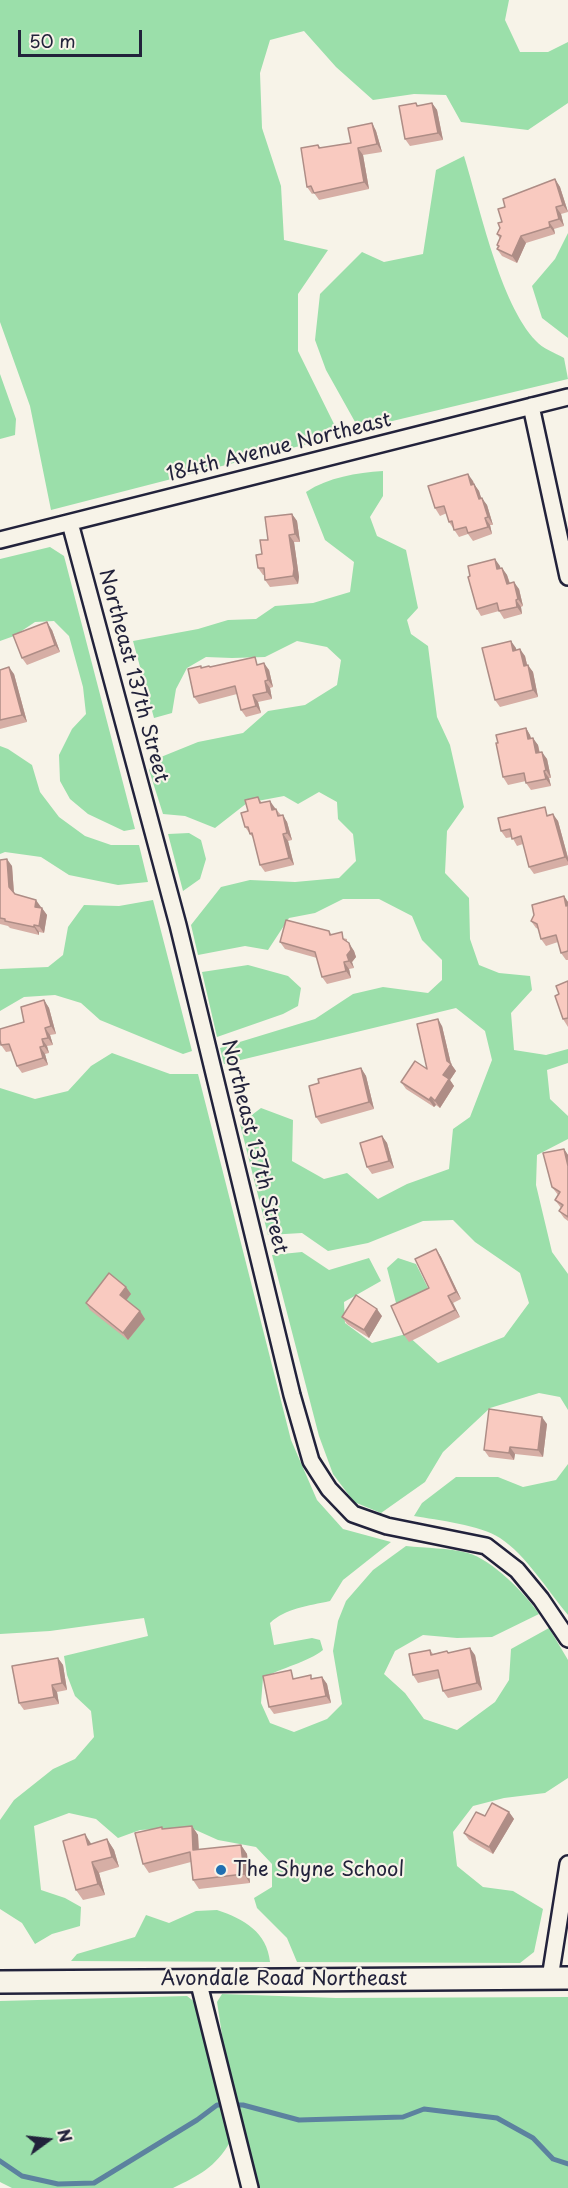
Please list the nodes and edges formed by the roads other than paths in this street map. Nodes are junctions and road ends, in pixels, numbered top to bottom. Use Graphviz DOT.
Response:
graph roads {
  1 [pos="568,397"];
  2 [pos="531,406"];
  3 [pos="70,523"];
  4 [pos="0,540"];
  5 [pos="568,577"];
  6 [pos="568,1639"];
  7 [pos="568,1864"];
  8 [pos="559,1978"];
  9 [pos="198,1980"];
  10 [pos="0,1982"];
  11 [pos="250,2188"];
  1 -- 2 [label="street, 184th Avenue Northeast"];
  2 -- 3 [label="street, 184th Avenue Northeast"];
  2 -- 5 [label="street"];
  3 -- 4 [label="street, 184th Avenue Northeast"];
  3 -- 6 [label="street, Northeast 137th Street"];
  7 -- 8 [label="street"];
  8 -- 9 [label="main road, Avondale Road Northeast"];
  9 -- 10 [label="main road, Avondale Road Northeast"];
  9 -- 11 [label="street"];
}
